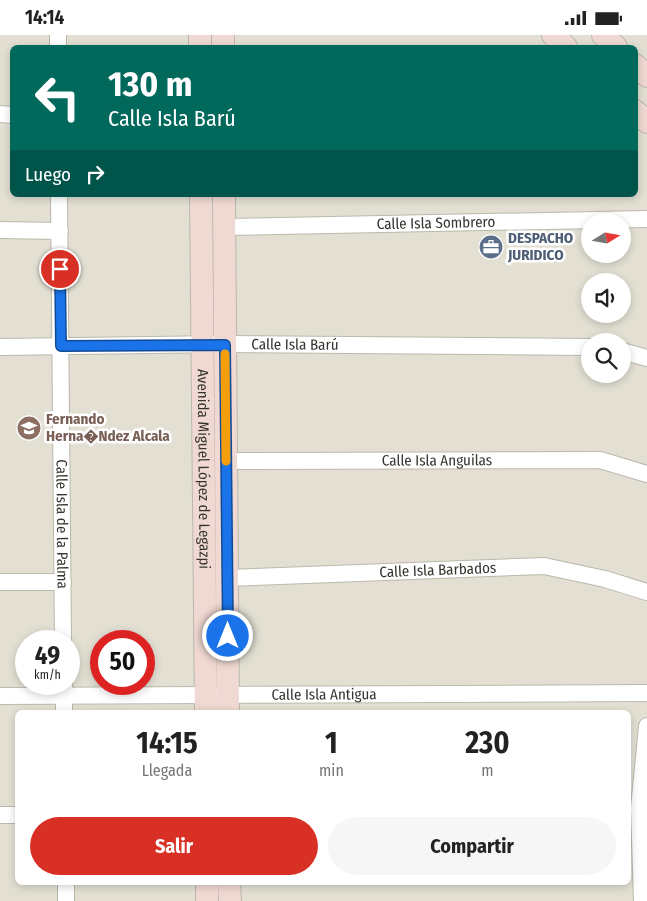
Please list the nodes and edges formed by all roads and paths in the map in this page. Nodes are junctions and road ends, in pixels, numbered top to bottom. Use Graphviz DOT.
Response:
graph roads {
  1 [pos="553,35"];
  2 [pos="564,45"];
  3 [pos="60,197"];
  4 [pos="201,197"];
  5 [pos="224,197"];
  6 [pos="647,219"];
  7 [pos="225,227"];
  8 [pos="0,231"];
  9 [pos="60,231"];
  10 [pos="203,345"];
  11 [pos="225,345"];
  12 [pos="61,346"];
  13 [pos="0,347"];
  14 [pos="581,347"];
  15 [pos="631,354"];
  16 [pos="647,358"];
  17 [pos="226,461"];
  18 [pos="647,474"];
  19 [pos="227,578"];
  20 [pos="0,582"];
  21 [pos="63,582"];
  22 [pos="647,592"];
  23 [pos="63,630"];
  24 [pos="647,693"];
  25 [pos="0,696"];
  26 [pos="64,697"];
  27 [pos="206,704"];
  28 [pos="228,704"];
  29 [pos="647,726"];
  30 [pos="634,808"];
  31 [pos="0,815"];
  32 [pos="15,815"];
  33 [pos="66,885"];
  34 [pos="207,885"];
  35 [pos="229,885"];
  36 [pos="66,901"];
  37 [pos="207,901"];
  38 [pos="230,901"];
  39 [pos="642,901"];
  1 -- 2 [label="main road"];
  3 -- 9 [label="street, Calle Isla de la Palma"];
  4 -- 10 [label="main road, Avenida Miguel López de Legazpi"];
  5 -- 7 [label="main road, Avenida Miguel López de Legazpi"];
  6 -- 7 [label="street, Calle Isla Sombrero"];
  7 -- 11 [label="main road, Avenida Miguel López de Legazpi"];
  8 -- 9 [label="street"];
  9 -- 12 [label="street, Calle Isla de la Palma"];
  10 -- 11 [label="street, Calle Isla Barú"];
  10 -- 12 [label="street, Calle Isla Barú"];
  10 -- 27 [label="main road, Avenida Miguel López de Legazpi"];
  11 -- 14 [label="street, Calle Isla Barú"];
  11 -- 17 [label="main road, Avenida Miguel López de Legazpi"];
  12 -- 13 [label="street, Calle Isla Barú"];
  12 -- 21 [label="street, Calle Isla de la Palma"];
  15 -- 16 [label="street"];
  17 -- 18 [label="street, Calle Isla Anguilas"];
  17 -- 19 [label="main road, Avenida Miguel López de Legazpi"];
  19 -- 22 [label="street, Calle Isla Barbados"];
  19 -- 28 [label="main road, Avenida Miguel López de Legazpi"];
  20 -- 21 [label="street"];
  21 -- 23 [label="street, Calle Isla de la Palma"];
  24 -- 28 [label="street, Calle Isla Antigua"];
  25 -- 26 [label="street, Calle Isla Antigua"];
  26 -- 27 [label="street, Calle Isla Antigua"];
  27 -- 28 [label="street, Calle Isla Antigua"];
  29 -- 30 [label="street"];
  30 -- 39 [label="street"];
  31 -- 32 [label="street"];
  33 -- 36 [label="street"];
  34 -- 37 [label="main road"];
  35 -- 38 [label="main road"];
}
